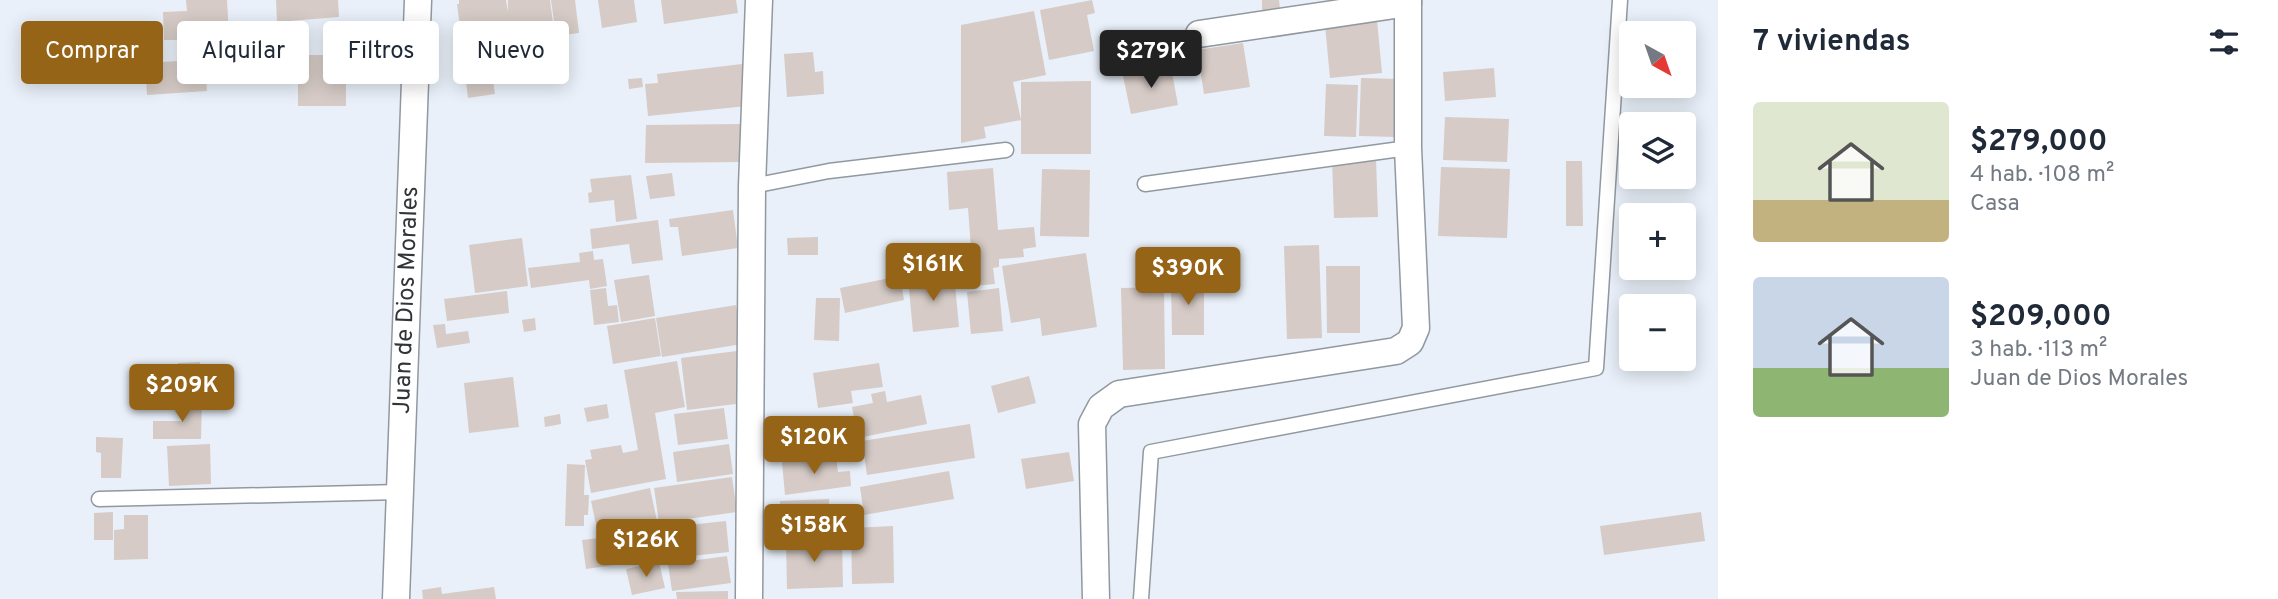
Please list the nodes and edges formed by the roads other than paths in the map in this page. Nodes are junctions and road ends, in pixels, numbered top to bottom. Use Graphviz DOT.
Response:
graph roads {
  1 [pos="418,0"];
  2 [pos="760,0"];
  3 [pos="1620,0"];
  4 [pos="1408,1"];
  5 [pos="1199,34"];
  6 [pos="1408,148"];
  7 [pos="1006,150"];
  8 [pos="1145,184"];
  9 [pos="752,186"];
  10 [pos="400,492"];
  11 [pos="99,499"];
  12 [pos="396,599"];
  13 [pos="749,599"];
  14 [pos="1096,599"];
  15 [pos="1141,599"];
  1 -- 10 [label="street, Juan de Dios Morales"];
  2 -- 9 [label="street"];
  3 -- 15 [label="lane"];
  4 -- 5 [label="street"];
  4 -- 6 [label="street"];
  6 -- 8 [label="lane"];
  6 -- 14 [label="street"];
  7 -- 9 [label="lane"];
  9 -- 13 [label="street"];
  10 -- 11 [label="lane"];
  10 -- 12 [label="street, Juan de Dios Morales"];
}
